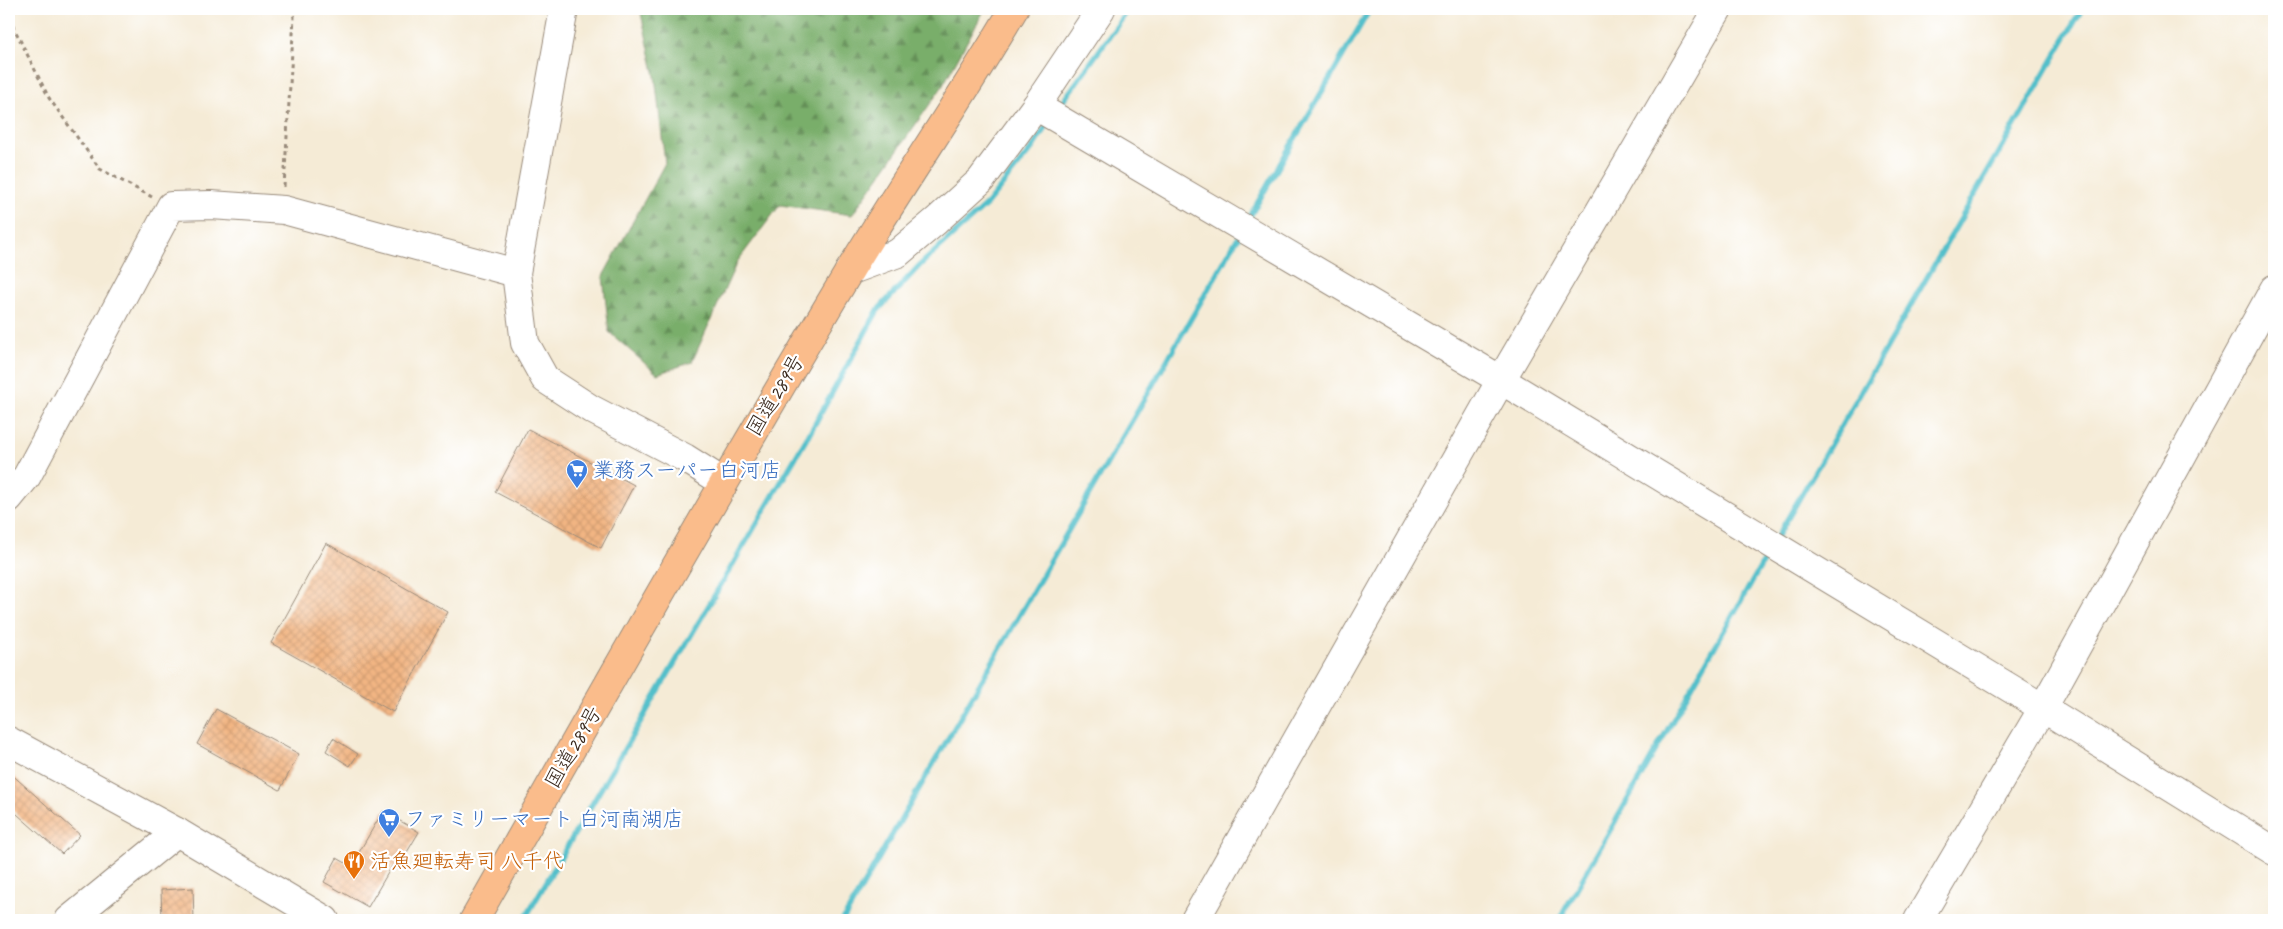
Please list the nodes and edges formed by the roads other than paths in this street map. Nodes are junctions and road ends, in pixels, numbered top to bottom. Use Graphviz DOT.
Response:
graph roads {
  1 [pos="564,9"];
  2 [pos="1014,9"];
  3 [pos="1101,9"];
  4 [pos="1718,9"];
  5 [pos="1036,106"];
  6 [pos="849,271"];
  7 [pos="516,273"];
  8 [pos="2274,288"];
  9 [pos="1501,380"];
  10 [pos="723,482"];
  11 [pos="9,498"];
  12 [pos="2043,708"];
  13 [pos="9,741"];
  14 [pos="177,832"];
  15 [pos="2274,851"];
  16 [pos="69,920"];
  17 [pos="324,920"];
  18 [pos="474,920"];
  19 [pos="1195,920"];
  20 [pos="1918,920"];
  1 -- 7 [label="street"];
  2 -- 6 [label="highway, 国道289号"];
  3 -- 5 [label="street"];
  4 -- 9 [label="street"];
  5 -- 6 [label="street"];
  5 -- 9 [label="street"];
  6 -- 10 [label="highway, 国道289号"];
  7 -- 10 [label="street"];
  7 -- 11 [label="street"];
  8 -- 12 [label="street"];
  9 -- 12 [label="street"];
  9 -- 19 [label="street"];
  10 -- 18 [label="highway, 国道289号"];
  12 -- 15 [label="street"];
  12 -- 20 [label="street"];
  13 -- 14 [label="street"];
  14 -- 16 [label="street"];
  14 -- 17 [label="street"];
}
